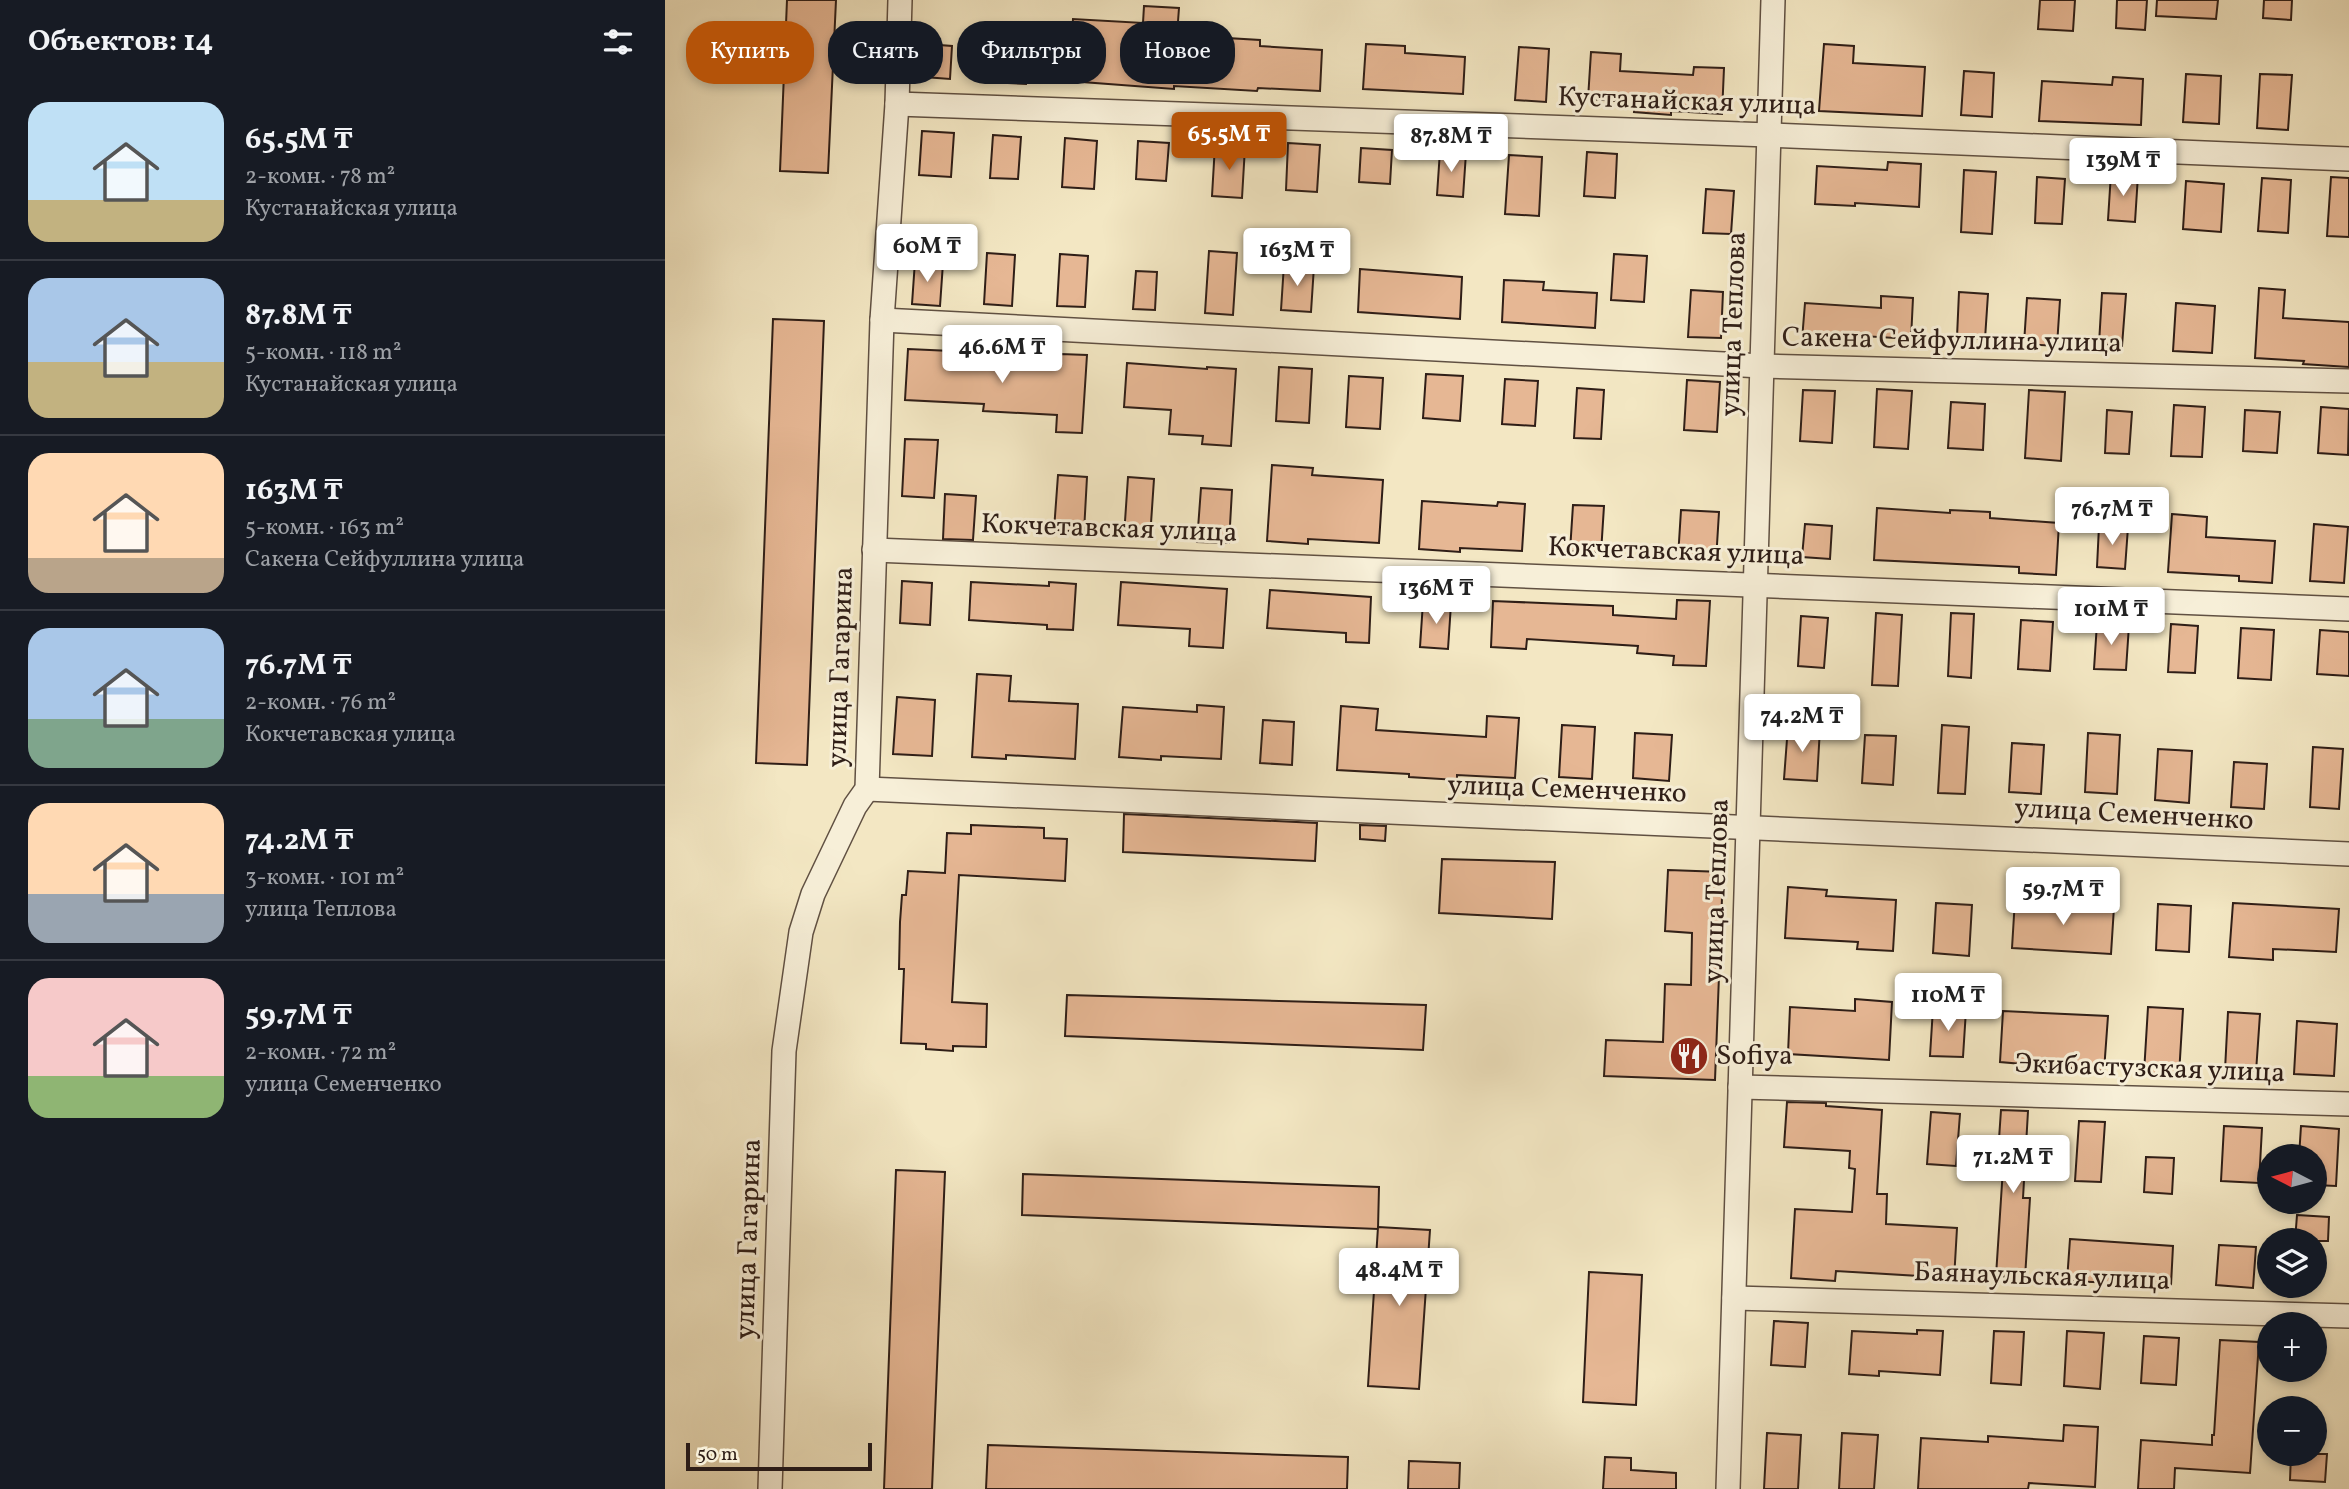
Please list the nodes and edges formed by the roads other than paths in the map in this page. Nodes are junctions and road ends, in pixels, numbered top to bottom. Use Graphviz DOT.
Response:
graph roads {
  1 [pos="900,0"];
  2 [pos="1773,0"];
  3 [pos="897,104"];
  4 [pos="1769,135"];
  5 [pos="2349,159"];
  6 [pos="882,320"];
  7 [pos="1762,366"];
  8 [pos="2349,381"];
  9 [pos="874,550"];
  10 [pos="1756,584"];
  11 [pos="2349,609"];
  12 [pos="867,789"];
  13 [pos="1748,827"];
  14 [pos="2349,854"];
  15 [pos="1740,1087"];
  16 [pos="2349,1104"];
  17 [pos="1734,1298"];
  18 [pos="2349,1316"];
  19 [pos="771,1489"];
  20 [pos="1728,1489"];
  1 -- 3 [label="street, улица Гагарина"];
  2 -- 4 [label="street, улица Теплова"];
  3 -- 4 [label="street, Кустанайская улица"];
  3 -- 6 [label="street, улица Гагарина"];
  4 -- 5 [label="street, Кустанайская улица"];
  4 -- 7 [label="street, улица Теплова"];
  6 -- 7 [label="street, Сакена Сейфуллина улица"];
  6 -- 9 [label="street, улица Гагарина"];
  7 -- 8 [label="street, Сакена Сейфуллина улица"];
  7 -- 10 [label="street, улица Теплова"];
  9 -- 10 [label="street, Кокчетавская улица"];
  9 -- 12 [label="street, улица Гагарина"];
  10 -- 11 [label="street, Кокчетавская улица"];
  10 -- 13 [label="street, улица Теплова"];
  12 -- 13 [label="street, улица Семенченко"];
  12 -- 19 [label="street, улица Гагарина"];
  13 -- 14 [label="street, улица Семенченко"];
  13 -- 15 [label="street, улица Теплова"];
  15 -- 16 [label="street, Экибастузская улица"];
  15 -- 17 [label="street, улица Теплова"];
  17 -- 18 [label="street, Баянаульская улица"];
  17 -- 20 [label="street, улица Теплова"];
}
